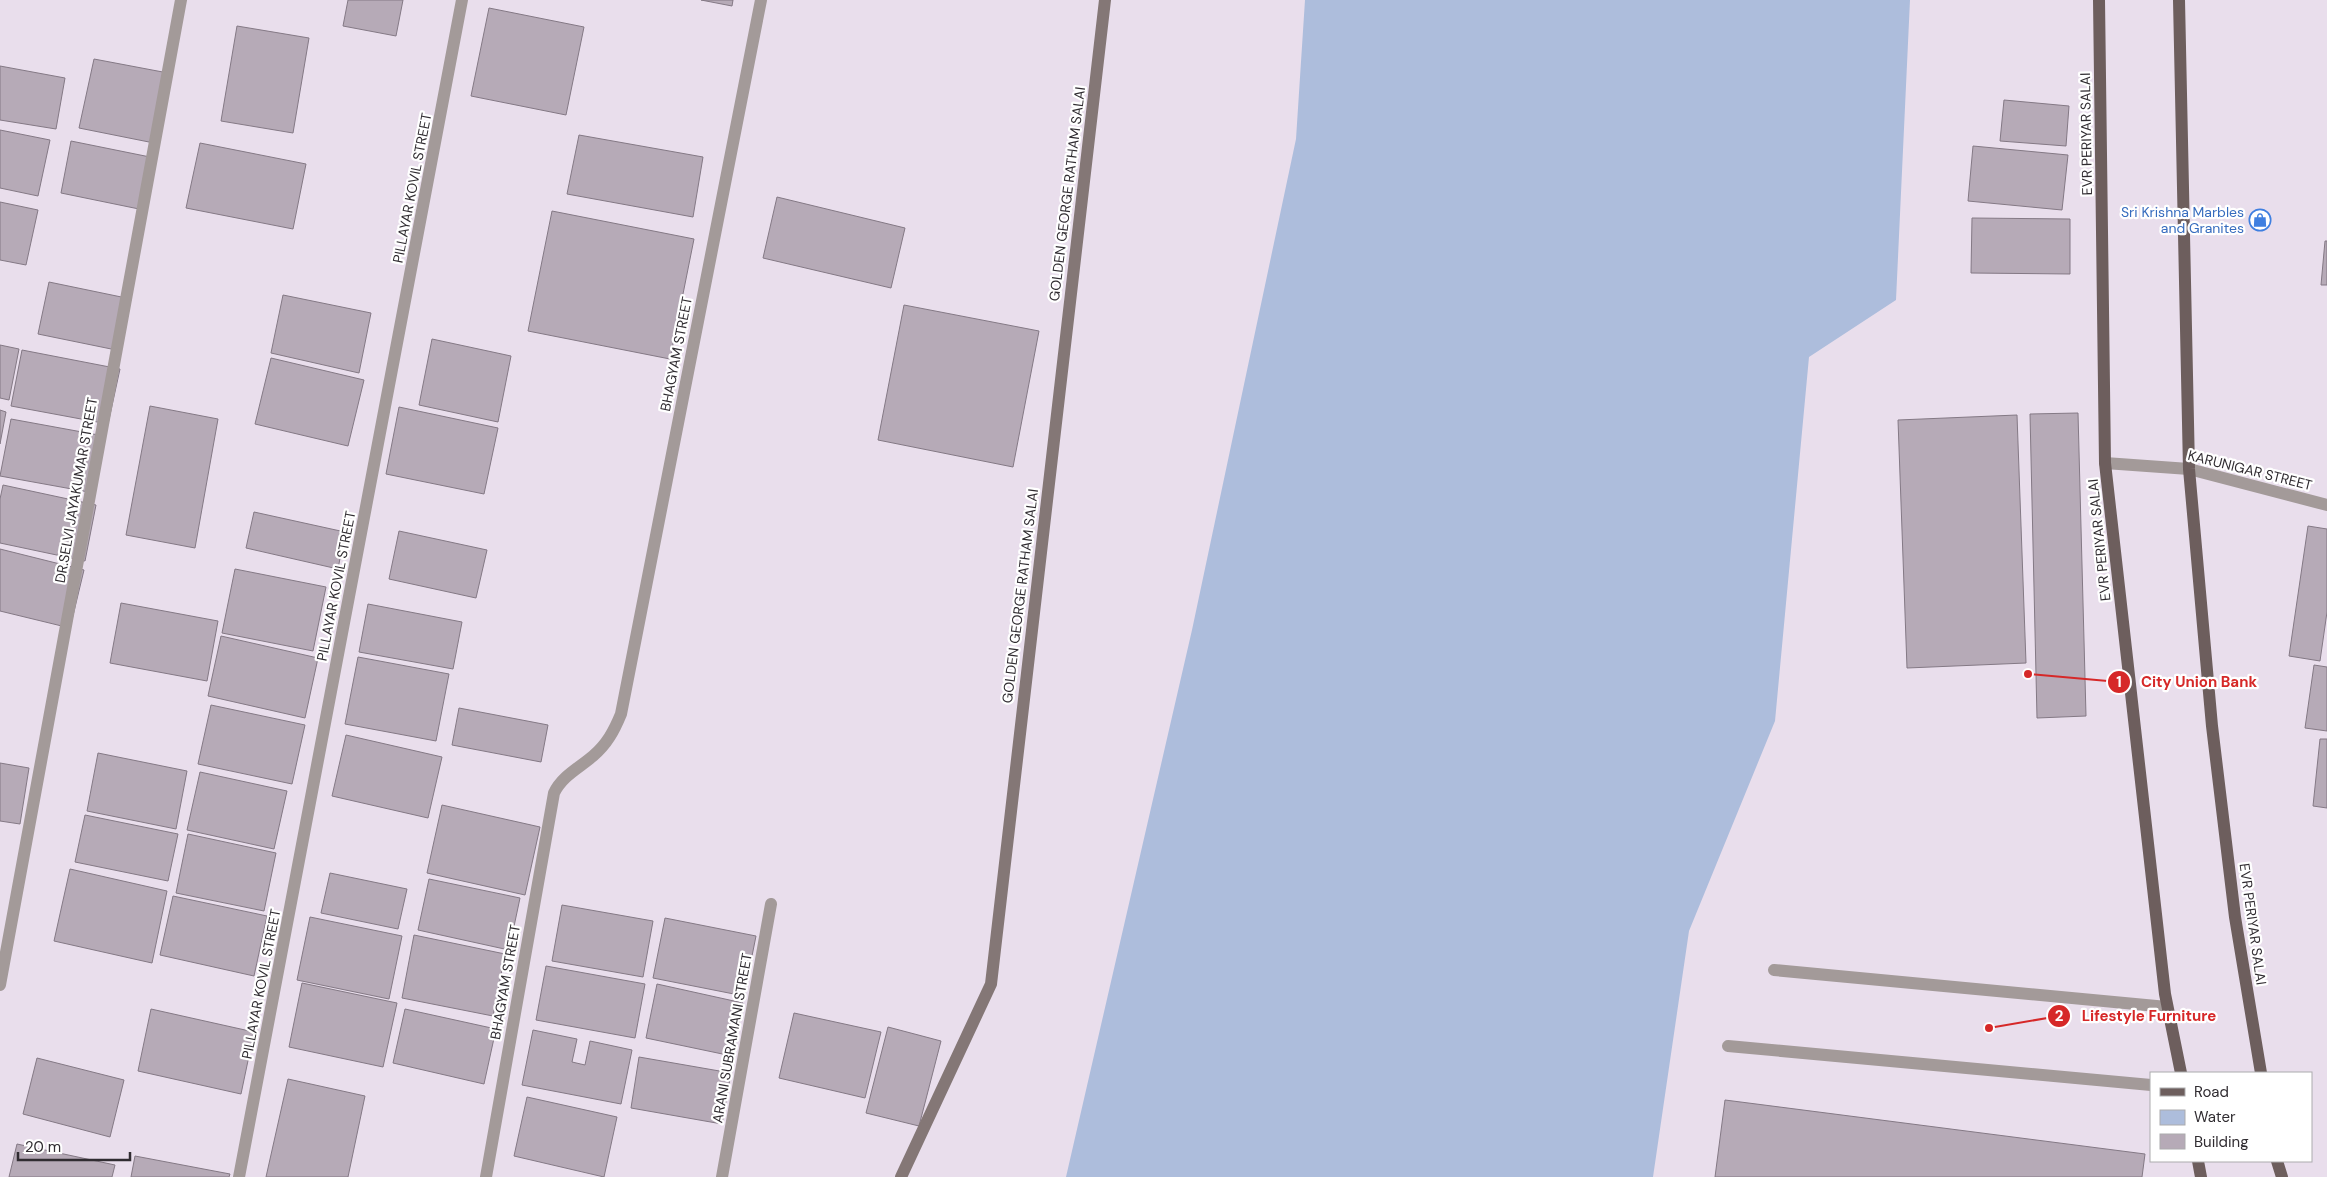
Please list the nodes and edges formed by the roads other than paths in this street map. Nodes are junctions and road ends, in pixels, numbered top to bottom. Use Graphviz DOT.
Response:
graph roads {
  1 [pos="181,0"];
  2 [pos="462,0"];
  3 [pos="761,0"];
  4 [pos="1105,0"];
  5 [pos="2099,0"];
  6 [pos="2179,0"];
  7 [pos="2105,463"];
  8 [pos="2188,469"];
  9 [pos="2327,505"];
  10 [pos="771,904"];
  11 [pos="1774,970"];
  12 [pos="0,985"];
  13 [pos="2168,1007"];
  14 [pos="1728,1046"];
  15 [pos="2181,1072"];
  16 [pos="2260,1072"];
  17 [pos="2150,1085"];
  18 [pos="2198,1162"];
  19 [pos="2277,1162"];
  20 [pos="239,1177"];
  21 [pos="486,1177"];
  22 [pos="722,1177"];
  23 [pos="901,1177"];
  24 [pos="2201,1177"];
  25 [pos="2282,1177"];
  1 -- 12 [label="street, DR.SELVI JAYAKUMAR STREET"];
  2 -- 20 [label="street, PILLAYAR KOVIL STREET"];
  3 -- 21 [label="street, BHAGYAM STREET"];
  4 -- 23 [label="street, GOLDEN GEORGE RATHAM SALAI"];
  5 -- 7 [label="main road, EVR PERIYAR SALAI"];
  6 -- 8 [label="main road, EVR PERIYAR SALAI"];
  7 -- 8 [label="street, KARUNIGAR STREET"];
  7 -- 13 [label="main road, EVR PERIYAR SALAI"];
  8 -- 9 [label="street, KARUNIGAR STREET"];
  8 -- 16 [label="main road, EVR PERIYAR SALAI"];
  10 -- 22 [label="street, ARANI SUBRAMANI STREET"];
  11 -- 13 [label="street"];
  13 -- 15 [label="main road, EVR PERIYAR SALAI"];
  14 -- 17 [label="street"];
  18 -- 24 [label="main road"];
  19 -- 25 [label="main road"];
}
